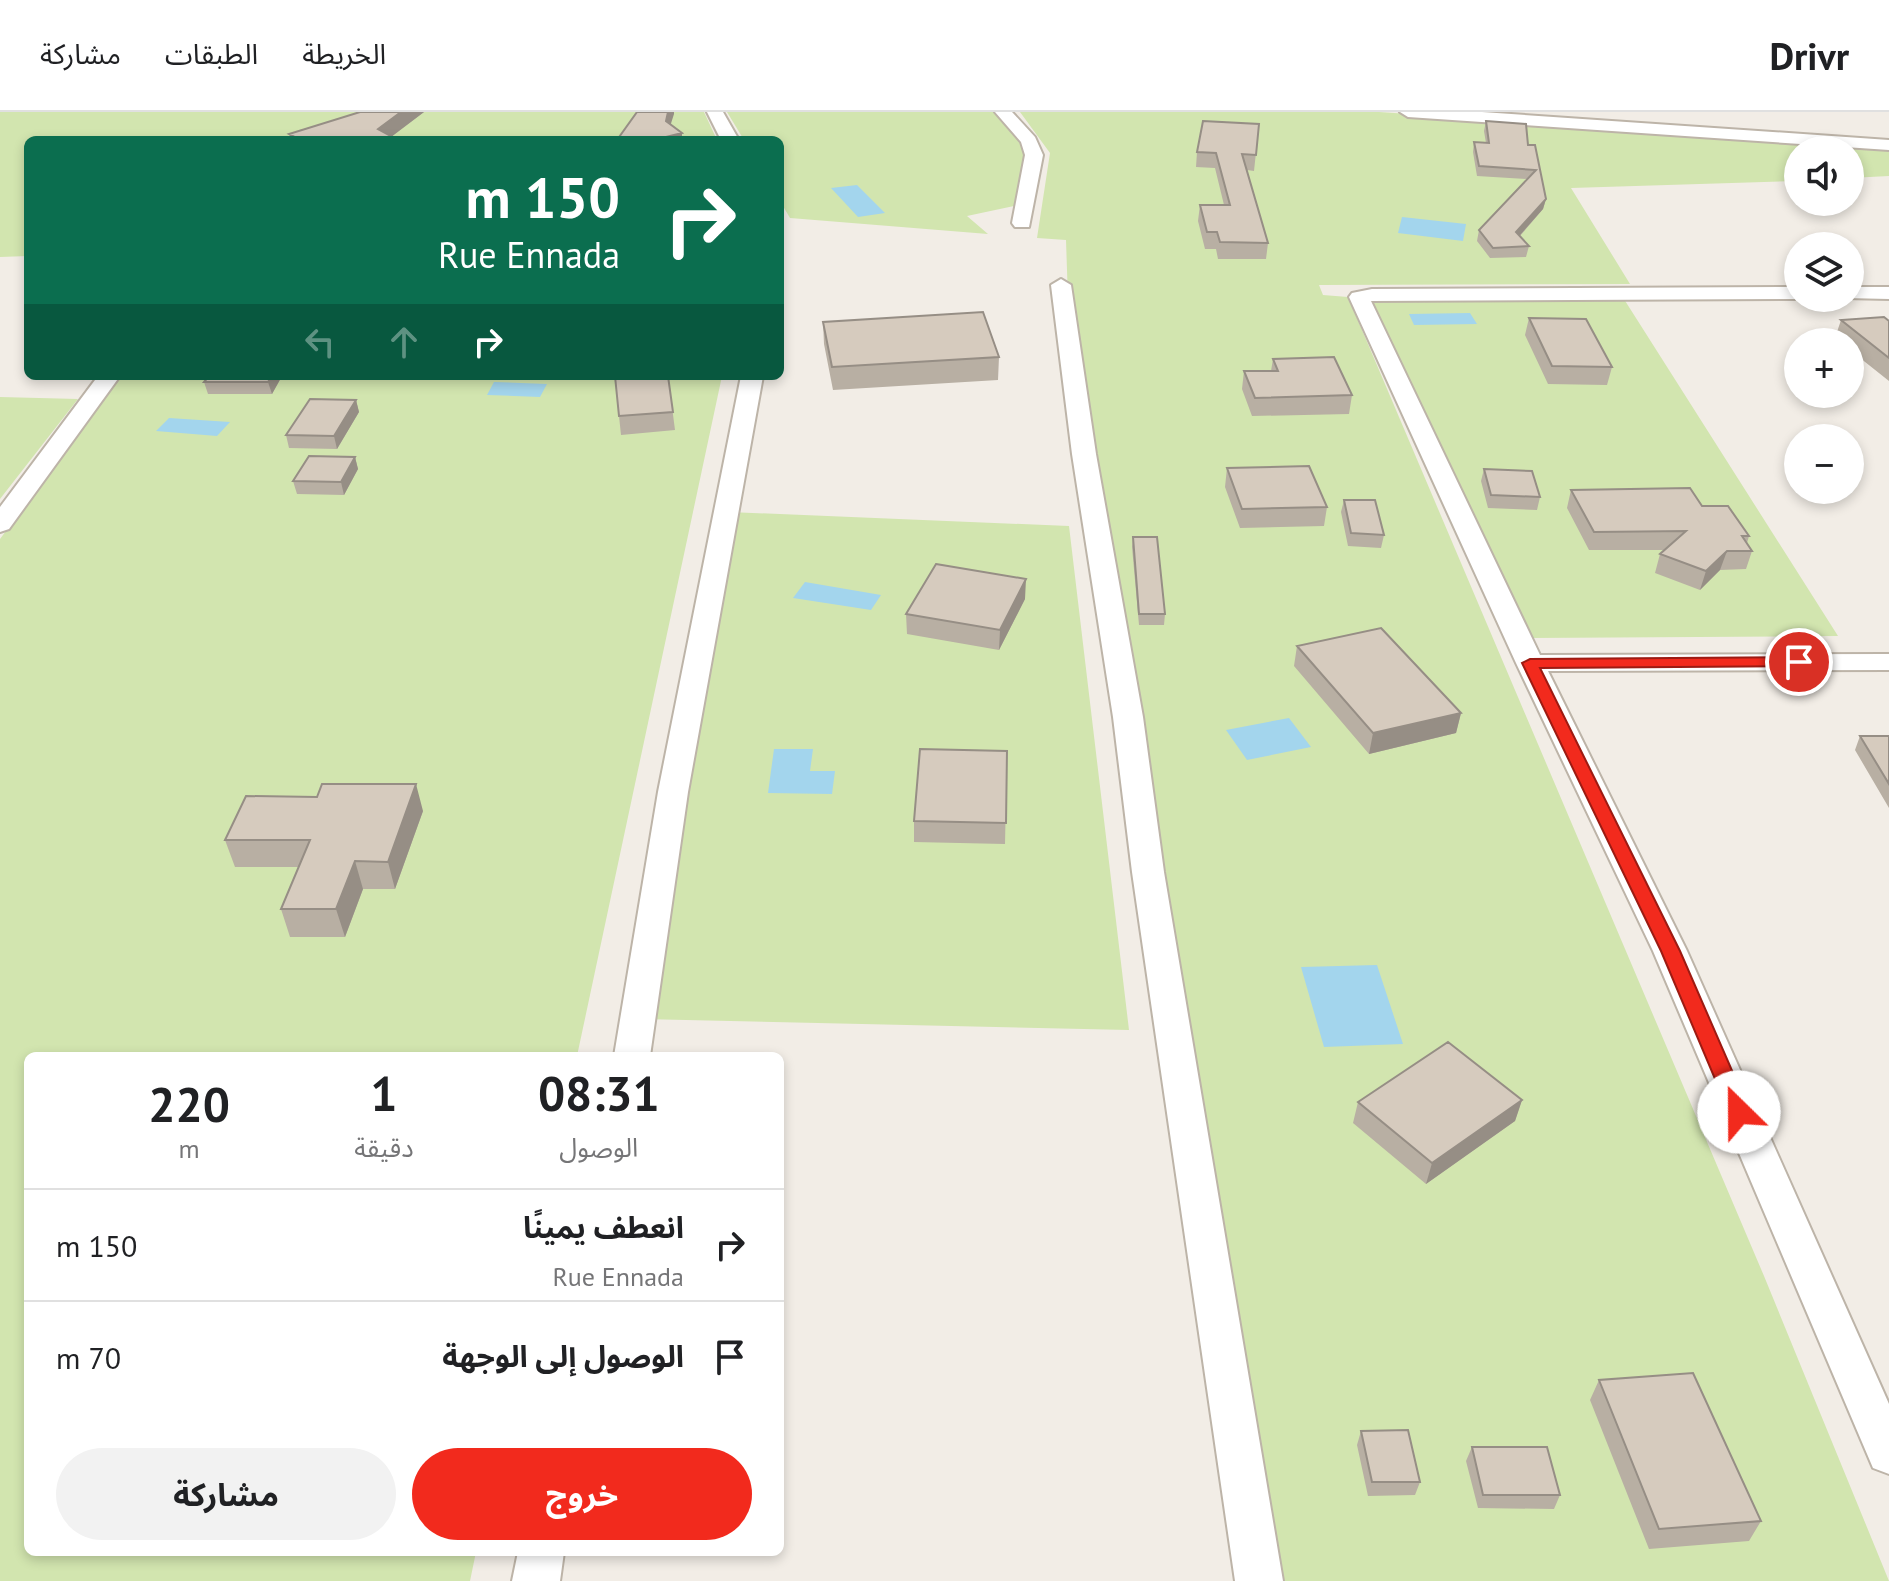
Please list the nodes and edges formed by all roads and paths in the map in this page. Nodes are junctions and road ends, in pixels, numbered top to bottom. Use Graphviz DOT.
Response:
graph roads {
  1 [pos="715,112"];
  2 [pos="1003,112"];
  3 [pos="1408,112"];
  4 [pos="728,136"];
  5 [pos="1889,145"];
  6 [pos="1022,223"];
  7 [pos="1061,285"];
  8 [pos="1784,293"];
  9 [pos="1864,293"];
  10 [pos="1889,293"];
  11 [pos="106,380"];
  12 [pos="751,380"];
  13 [pos="0,524"];
  14 [pos="1889,662"];
  15 [pos="1530,663"];
  16 [pos="633,1052"];
  17 [pos="1887,1446"];
  18 [pos="540,1556"];
  19 [pos="536,1581"];
  20 [pos="1259,1581"];
  1 -- 4 [label="street"];
  2 -- 6 [label="street"];
  3 -- 5 [label="street"];
  7 -- 20 [label="street"];
  8 -- 15 [label="street"];
  9 -- 10 [label="street"];
  11 -- 13 [label="street"];
  12 -- 16 [label="street"];
  14 -- 15 [label="street"];
  15 -- 17 [label="street"];
  18 -- 19 [label="street"];
}
